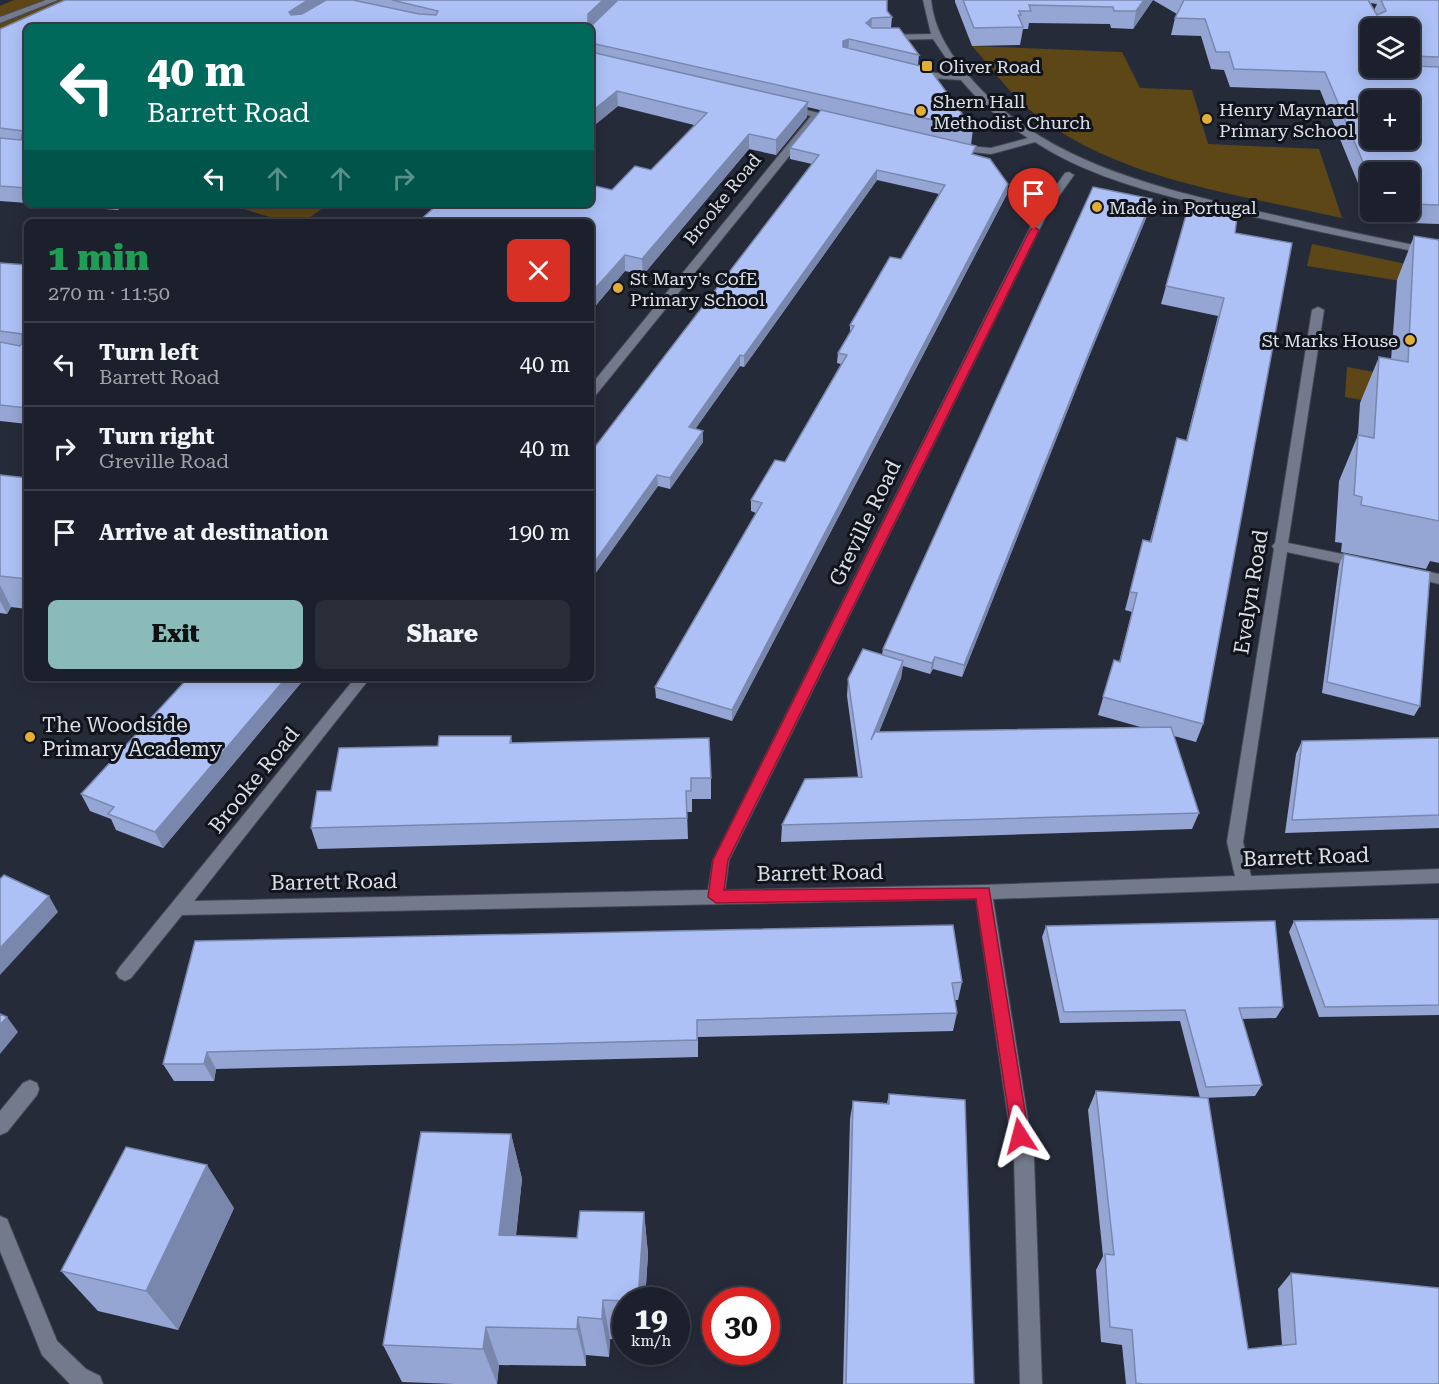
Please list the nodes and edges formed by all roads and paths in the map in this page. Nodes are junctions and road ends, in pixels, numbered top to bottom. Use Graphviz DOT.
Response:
graph roads {
  1 [pos="54,0"];
  2 [pos="927,0"];
  3 [pos="0,20"];
  4 [pos="935,36"];
  5 [pos="872,38"];
  6 [pos="905,72"];
  7 [pos="962,77"];
  8 [pos="777,106"];
  9 [pos="817,115"];
  10 [pos="852,123"];
  11 [pos="1035,139"];
  12 [pos="945,145"];
  13 [pos="1069,175"];
  14 [pos="1439,253"];
  15 [pos="1318,310"];
  16 [pos="594,389"];
  17 [pos="1280,546"];
  18 [pos="1371,565"];
  19 [pos="1393,570"];
  20 [pos="1439,579"];
  21 [pos="361,681"];
  22 [pos="1439,876"];
  23 [pos="1244,881"];
  24 [pos="983,892"];
  25 [pos="716,897"];
  26 [pos="179,908"];
  27 [pos="125,973"];
  28 [pos="30,1089"];
  29 [pos="0,1126"];
  30 [pos="0,1226"];
  31 [pos="92,1384"];
  32 [pos="1031,1384"];
  1 -- 3 [label="street"];
  2 -- 4 [label="street"];
  4 -- 5 [label="street"];
  4 -- 7 [label="street"];
  6 -- 7 [label="street"];
  7 -- 11 [label="street"];
  8 -- 9 [label="street"];
  9 -- 10 [label="street"];
  9 -- 16 [label="street, Brooke Road"];
  11 -- 12 [label="street"];
  11 -- 14 [label="street"];
  13 -- 25 [label="street, Greville Road"];
  15 -- 17 [label="street, Evelyn Road"];
  17 -- 18 [label="street"];
  17 -- 23 [label="street, Evelyn Road"];
  19 -- 20 [label="street"];
  21 -- 26 [label="street, Brooke Road"];
  22 -- 23 [label="street, Barrett Road"];
  23 -- 24 [label="street, Barrett Road"];
  24 -- 25 [label="street, Barrett Road"];
  24 -- 32 [label="street"];
  25 -- 26 [label="street, Barrett Road"];
  26 -- 27 [label="street"];
  28 -- 29 [label="street"];
  30 -- 31 [label="street"];
}
